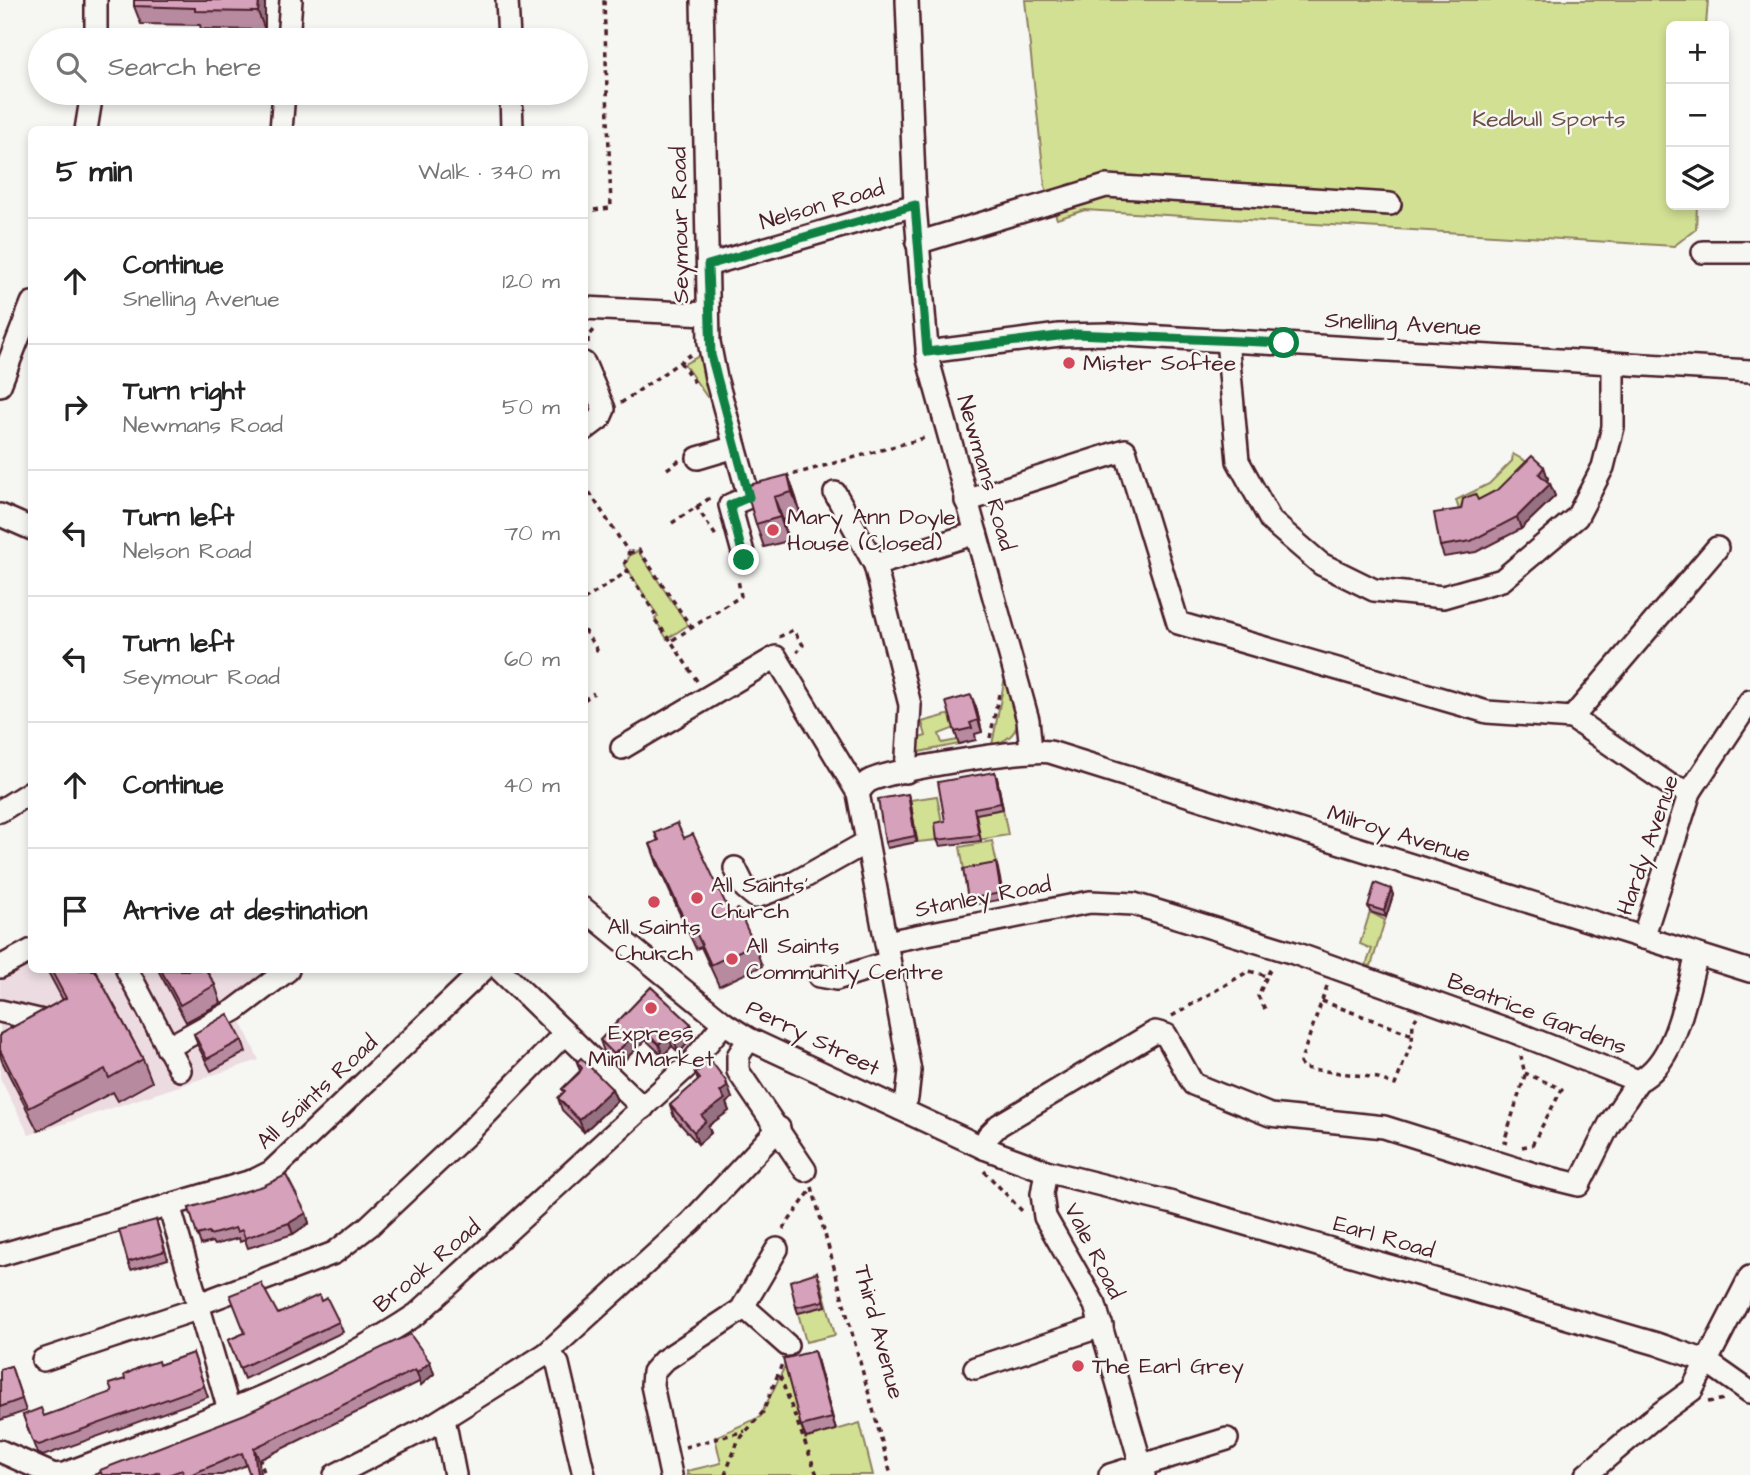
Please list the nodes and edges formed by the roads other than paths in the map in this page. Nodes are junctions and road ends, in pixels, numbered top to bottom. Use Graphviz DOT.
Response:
graph roads {
  1 [pos="96,0"];
  2 [pos="291,0"];
  3 [pos="507,0"];
  4 [pos="702,0"];
  5 [pos="907,0"];
  6 [pos="96,28"];
  7 [pos="289,28"];
  8 [pos="508,28"];
  9 [pos="90,105"];
  10 [pos="283,105"];
  11 [pos="511,105"];
  12 [pos="87,126"];
  13 [pos="281,126"];
  14 [pos="512,126"];
  15 [pos="1390,204"];
  16 [pos="915,205"];
  17 [pos="917,243"];
  18 [pos="1703,252"];
  19 [pos="1750,253"];
  20 [pos="708,265"];
  21 [pos="588,308"];
  22 [pos="28,313"];
  23 [pos="708,314"];
  24 [pos="1227,340"];
  25 [pos="927,352"];
  26 [pos="588,360"];
  27 [pos="1614,363"];
  28 [pos="1750,371"];
  29 [pos="0,385"];
  30 [pos="588,427"];
  31 [pos="735,447"];
  32 [pos="694,456"];
  33 [pos="773,485"];
  34 [pos="835,493"];
  35 [pos="749,497"];
  36 [pos="966,501"];
  37 [pos="0,515"];
  38 [pos="28,527"];
  39 [pos="976,533"];
  40 [pos="1717,548"];
  41 [pos="875,565"];
  42 [pos="740,567"];
  43 [pos="1750,701"];
  44 [pos="1572,718"];
  45 [pos="622,748"];
  46 [pos="1031,750"];
  47 [pos="906,772"];
  48 [pos="1690,792"];
  49 [pos="858,793"];
  50 [pos="28,794"];
  51 [pos="0,811"];
  52 [pos="867,842"];
  53 [pos="735,868"];
  54 [pos="1090,902"];
  55 [pos="588,912"];
  56 [pos="1643,938"];
  57 [pos="28,952"];
  58 [pos="887,952"];
  59 [pos="1698,955"];
  60 [pos="0,967"];
  61 [pos="1750,971"];
  62 [pos="129,973"];
  63 [pos="284,973"];
  64 [pos="480,973"];
  65 [pos="503,973"];
  66 [pos="819,976"];
  67 [pos="0,1012"];
  68 [pos="43,1021"];
  69 [pos="724,1023"];
  70 [pos="565,1033"];
  71 [pos="749,1039"];
  72 [pos="167,1048"];
  73 [pos="180,1070"];
  74 [pos="1638,1081"];
  75 [pos="643,1108"];
  76 [pos="900,1109"];
  77 [pos="779,1128"];
  78 [pos="981,1157"];
  79 [pos="1046,1171"];
  80 [pos="809,1179"];
  81 [pos="169,1205"];
  82 [pos="778,1242"];
  83 [pos="0,1255"];
  84 [pos="1750,1277"];
  85 [pos="199,1306"];
  86 [pos="744,1307"];
  87 [pos="1102,1326"];
  88 [pos="787,1345"];
  89 [pos="546,1354"];
  90 [pos="43,1360"];
  91 [pos="1706,1361"];
  92 [pos="975,1367"];
  93 [pos="1750,1392"];
  94 [pos="229,1410"];
  95 [pos="444,1419"];
  96 [pos="1227,1439"];
  97 [pos="0,1451"];
  98 [pos="1142,1470"];
  99 [pos="64,1474"];
  100 [pos="335,1475"];
  101 [pos="454,1475"];
  102 [pos="584,1475"];
  103 [pos="671,1475"];
  104 [pos="1110,1475"];
  105 [pos="1586,1475"];
  1 -- 6 [label="street"];
  2 -- 7 [label="street"];
  3 -- 8 [label="street"];
  4 -- 20 [label="street, Seymour Road"];
  5 -- 16 [label="street, Nelson Road"];
  9 -- 12 [label="street"];
  10 -- 13 [label="street"];
  11 -- 14 [label="street"];
  15 -- 17 [label="street"];
  16 -- 17 [label="street, Newmans Road"];
  16 -- 20 [label="street, Nelson Road"];
  17 -- 25 [label="street, Newmans Road"];
  18 -- 19 [label="street"];
  20 -- 23 [label="street, Seymour Road"];
  21 -- 23 [label="street"];
  22 -- 29 [label="street"];
  23 -- 31 [label="street, Seymour Road"];
  24 -- 25 [label="street, Snelling Avenue"];
  24 -- 27 [label="street, Snelling Avenue"];
  24 -- 27 [label="street"];
  25 -- 36 [label="street, Newmans Road"];
  26 -- 30 [label="street"];
  27 -- 28 [label="street, Snelling Avenue"];
  31 -- 32 [label="street"];
  31 -- 35 [label="street, Seymour Road"];
  33 -- 35 [label="street"];
  34 -- 41 [label="street"];
  35 -- 42 [label="street"];
  36 -- 39 [label="street, Newmans Road"];
  36 -- 44 [label="street"];
  37 -- 38 [label="street"];
  39 -- 41 [label="street"];
  39 -- 46 [label="street, Newmans Road"];
  40 -- 44 [label="street"];
  41 -- 47 [label="street"];
  43 -- 48 [label="street, Hardy Avenue"];
  44 -- 48 [label="street"];
  45 -- 49 [label="street"];
  46 -- 47 [label="street"];
  46 -- 56 [label="street, Milroy Avenue"];
  47 -- 49 [label="street"];
  48 -- 56 [label="street, Hardy Avenue"];
  49 -- 52 [label="street"];
  50 -- 51 [label="street"];
  52 -- 53 [label="street"];
  52 -- 58 [label="street"];
  54 -- 58 [label="street, Stanley Road"];
  54 -- 74 [label="street, Beatrice Gardens"];
  55 -- 69 [label="street, Perry Street"];
  56 -- 59 [label="street, Milroy Avenue"];
  57 -- 60 [label="street"];
  58 -- 66 [label="street, Stanley Road"];
  58 -- 76 [label="street"];
  59 -- 61 [label="street, Milroy Avenue"];
  59 -- 74 [label="street"];
  62 -- 72 [label="street"];
  63 -- 72 [label="street"];
  64 -- 81 [label="street, All Saints Road"];
  65 -- 70 [label="street"];
  67 -- 68 [label="street"];
  69 -- 71 [label="street, Perry Street"];
  69 -- 75 [label="street, Brook Road"];
  70 -- 75 [label="street"];
  70 -- 85 [label="street"];
  71 -- 76 [label="street, Perry Street"];
  71 -- 77 [label="street"];
  72 -- 73 [label="street"];
  74 -- 78 [label="street, Beatrice Gardens"];
  75 -- 94 [label="street, Brook Road"];
  76 -- 78 [label="street, Perry Street"];
  77 -- 80 [label="street"];
  77 -- 89 [label="street"];
  78 -- 79 [label="street, Perry Street"];
  79 -- 87 [label="street, Vale Road"];
  79 -- 91 [label="street, Earl Road"];
  81 -- 83 [label="street, All Saints Road"];
  81 -- 85 [label="street"];
  82 -- 86 [label="street"];
  84 -- 91 [label="street"];
  85 -- 90 [label="street"];
  85 -- 94 [label="street"];
  86 -- 88 [label="street"];
  86 -- 103 [label="street"];
  87 -- 92 [label="street"];
  87 -- 98 [label="street, Vale Road"];
  89 -- 95 [label="street"];
  89 -- 102 [label="street"];
  91 -- 93 [label="street, Earl Road"];
  91 -- 105 [label="street"];
  94 -- 99 [label="street, Brook Road"];
  95 -- 100 [label="street"];
  95 -- 101 [label="street"];
  96 -- 98 [label="street"];
  97 -- 99 [label="street"];
  98 -- 104 [label="street"];
}
